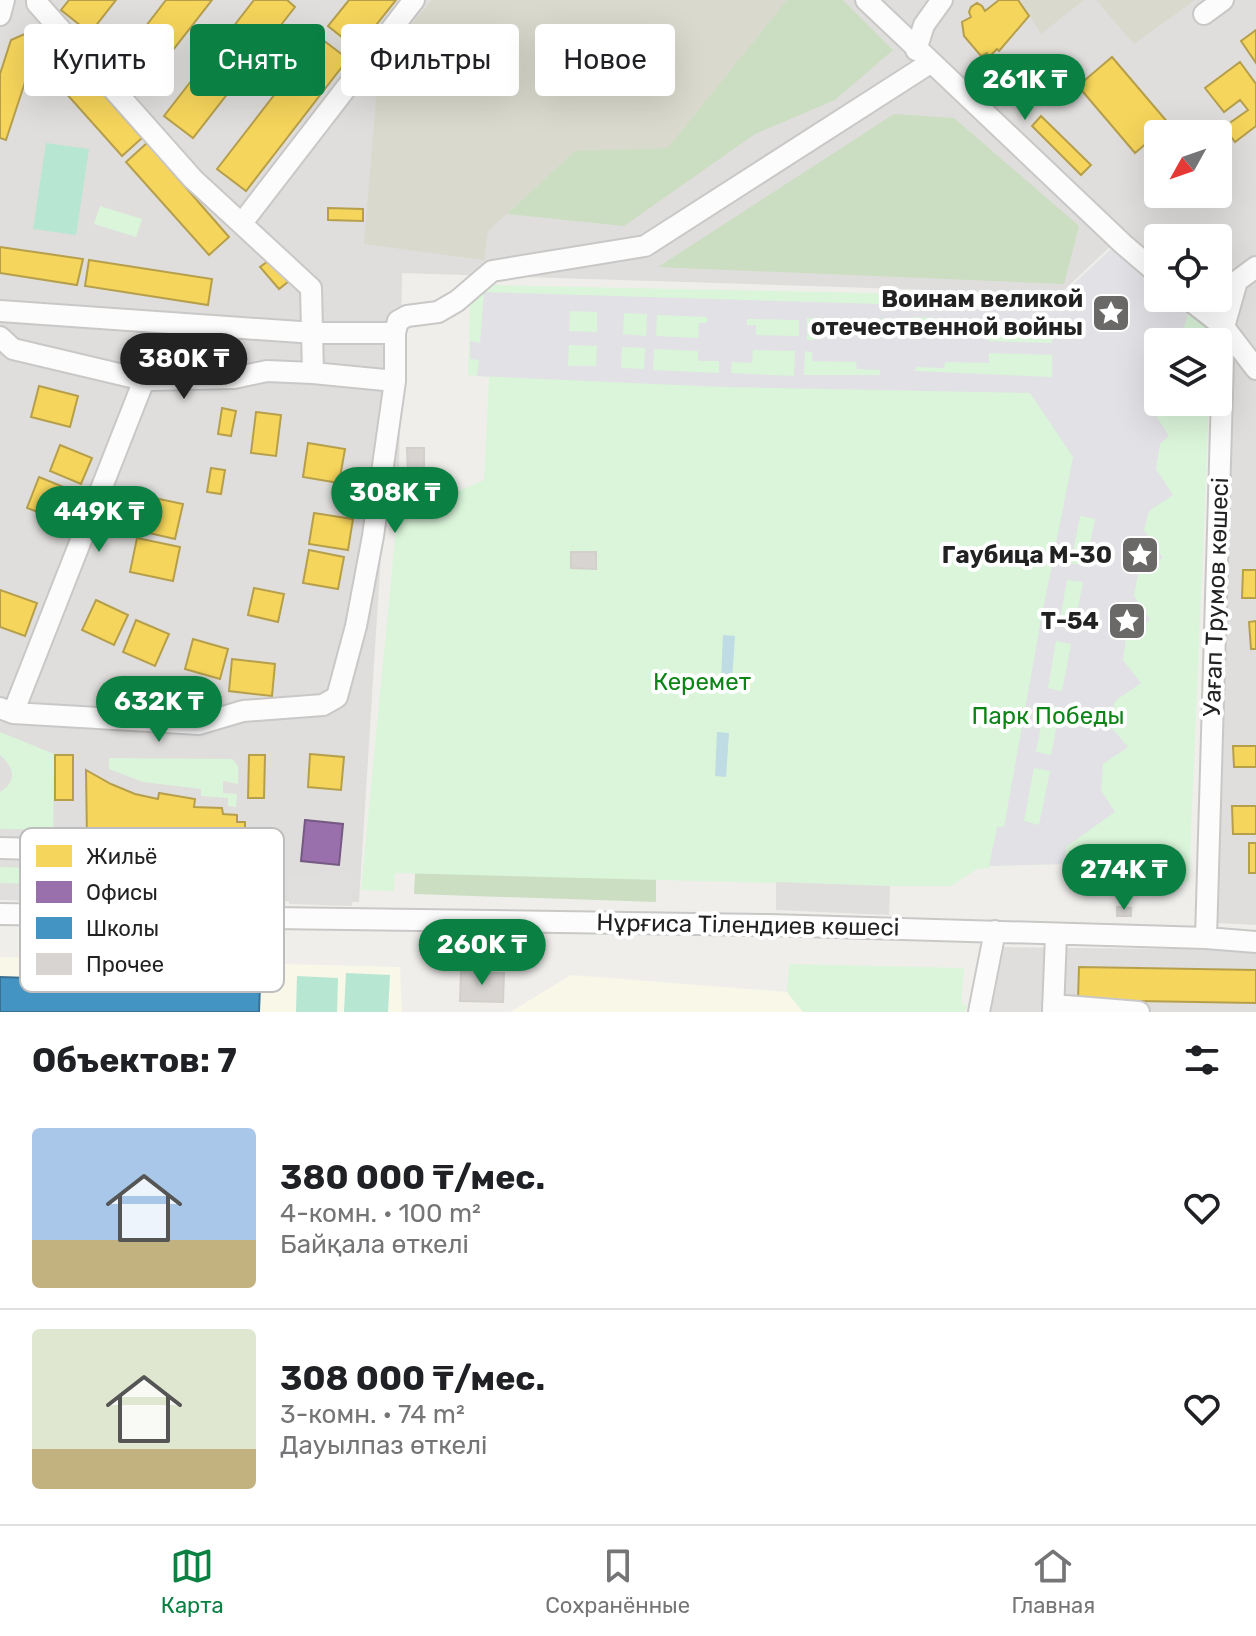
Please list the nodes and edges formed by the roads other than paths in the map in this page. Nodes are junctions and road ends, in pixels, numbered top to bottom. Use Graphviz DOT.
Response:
graph roads {
  1 [pos="4,0"];
  2 [pos="37,0"];
  3 [pos="414,0"];
  4 [pos="866,0"];
  5 [pos="942,0"];
  6 [pos="1223,0"];
  7 [pos="1204,14"];
  8 [pos="0,15"];
  9 [pos="923,56"];
  10 [pos="242,223"];
  11 [pos="1144,262"];
  12 [pos="1256,267"];
  13 [pos="0,311"];
  14 [pos="1205,312"];
  15 [pos="1224,327"];
  16 [pos="314,333"];
  17 [pos="395,333"];
  18 [pos="0,337"];
  19 [pos="1256,369"];
  20 [pos="313,373"];
  21 [pos="144,380"];
  22 [pos="395,381"];
  23 [pos="7,710"];
  24 [pos="0,848"];
  25 [pos="20,849"];
  26 [pos="0,914"];
  27 [pos="20,914"];
  28 [pos="284,918"];
  29 [pos="995,931"];
  30 [pos="1056,935"];
  31 [pos="1206,938"];
  32 [pos="1256,942"];
  33 [pos="1053,1008"];
  34 [pos="979,1012"];
  35 [pos="1139,1012"];
  1 -- 8 [label="street"];
  2 -- 10 [label="street"];
  3 -- 10 [label="street"];
  4 -- 9 [label="street"];
  5 -- 9 [label="street"];
  6 -- 7 [label="street"];
  9 -- 11 [label="street"];
  9 -- 17 [label="street"];
  10 -- 16 [label="street"];
  12 -- 15 [label="street, Уағап Трумов көшесі"];
  13 -- 16 [label="street"];
  14 -- 15 [label="street"];
  15 -- 19 [label="street"];
  15 -- 31 [label="street, Уағап Трумов көшесі"];
  16 -- 17 [label="street"];
  16 -- 20 [label="street"];
  17 -- 22 [label="street"];
  18 -- 21 [label="street"];
  20 -- 21 [label="street"];
  20 -- 22 [label="street"];
  21 -- 23 [label="street"];
  22 -- 23 [label="street"];
  24 -- 25 [label="street"];
  26 -- 27 [label="street, Нұрғиса Тілендиев көшесі"];
  28 -- 29 [label="street, Нұрғиса Тілендиев көшесі"];
  29 -- 30 [label="street, Нұрғиса Тілендиев көшесі"];
  29 -- 34 [label="street"];
  30 -- 31 [label="street, Нұрғиса Тілендиев көшесі"];
  30 -- 33 [label="street"];
  31 -- 32 [label="street, Нұрғиса Тілендиев көшесі"];
  33 -- 35 [label="street"];
}
